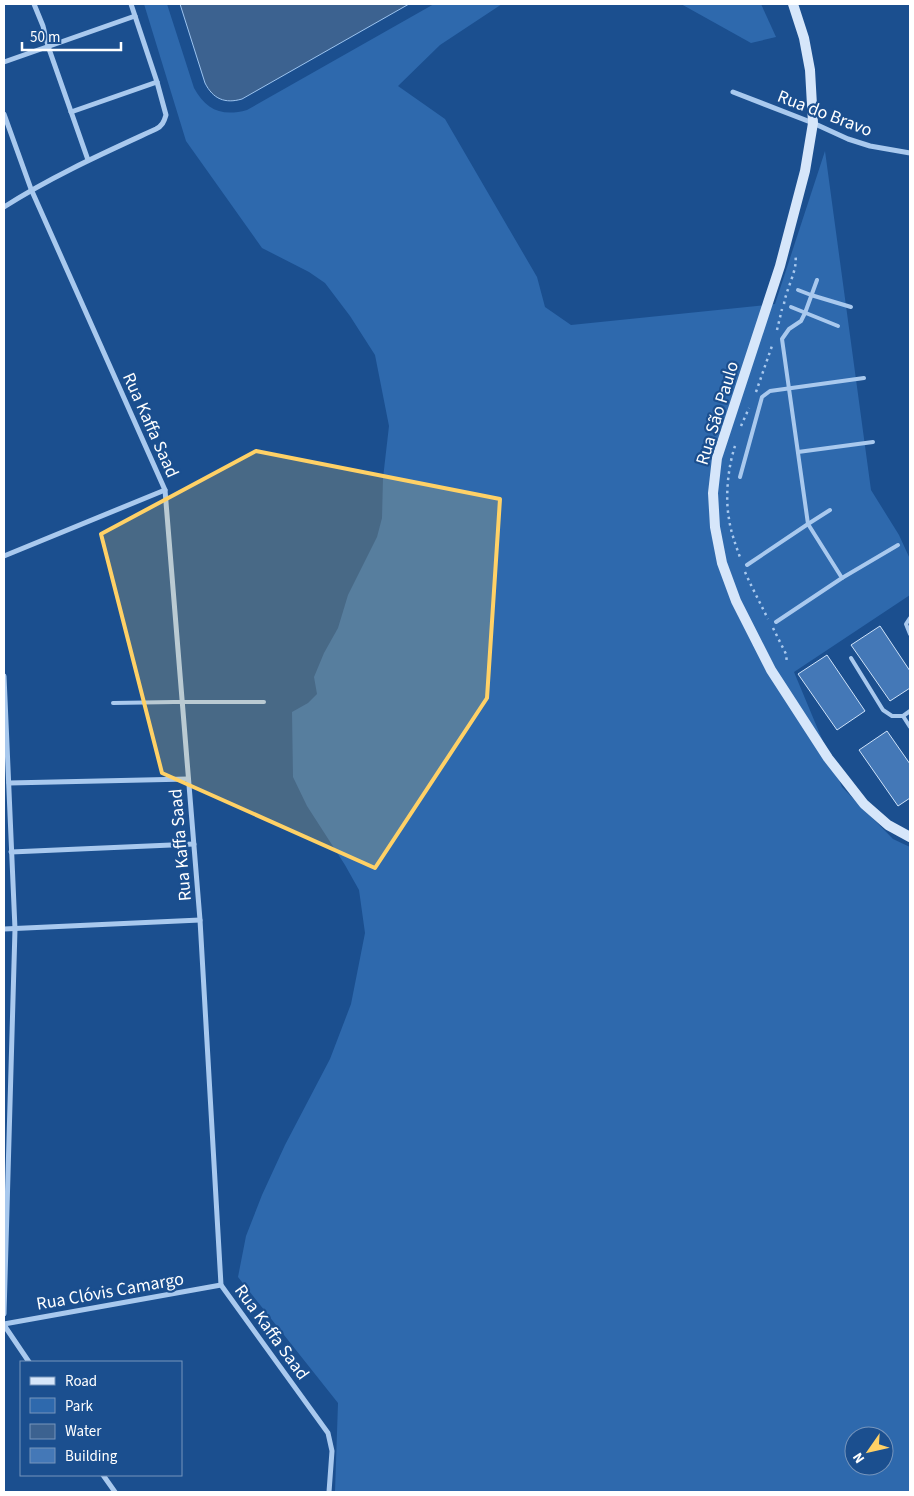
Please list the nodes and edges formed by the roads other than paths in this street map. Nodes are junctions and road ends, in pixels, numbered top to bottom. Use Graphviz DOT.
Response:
graph roads {
  1 [pos="34,4"];
  2 [pos="131,4"];
  3 [pos="793,4"];
  4 [pos="135,16"];
  5 [pos="48,46"];
  6 [pos="4,62"];
  7 [pos="156,82"];
  8 [pos="733,92"];
  9 [pos="71,112"];
  10 [pos="4,114"];
  11 [pos="813,123"];
  12 [pos="910,153"];
  13 [pos="88,160"];
  14 [pos="31,189"];
  15 [pos="4,207"];
  16 [pos="817,280"];
  17 [pos="798,290"];
  18 [pos="812,295"];
  19 [pos="850,306"];
  20 [pos="791,307"];
  21 [pos="805,313"];
  22 [pos="838,326"];
  23 [pos="864,378"];
  24 [pos="789,388"];
  25 [pos="874,442"];
  26 [pos="798,452"];
  27 [pos="740,477"];
  28 [pos="165,490"];
  29 [pos="830,510"];
  30 [pos="808,524"];
  31 [pos="898,545"];
  32 [pos="4,556"];
  33 [pos="747,565"];
  34 [pos="842,578"];
  35 [pos="910,618"];
  36 [pos="776,622"];
  37 [pos="910,634"];
  38 [pos="851,658"];
  39 [pos="4,676"];
  40 [pos="183,702"];
  41 [pos="264,702"];
  42 [pos="113,703"];
  43 [pos="910,712"];
  44 [pos="903,716"];
  45 [pos="910,727"];
  46 [pos="188,778"];
  47 [pos="8,783"];
  48 [pos="910,837"];
  49 [pos="194,844"];
  50 [pos="12,852"];
  51 [pos="200,920"];
  52 [pos="4,929"];
  53 [pos="15,929"];
  54 [pos="221,1285"];
  55 [pos="4,1314"];
  56 [pos="4,1325"];
  57 [pos="27,1361"];
  58 [pos="104,1476"];
  59 [pos="115,1492"];
  60 [pos="329,1492"];
  1 -- 5 [label="street"];
  2 -- 4 [label="street"];
  3 -- 11 [label="street, Rua São Paulo"];
  4 -- 5 [label="street"];
  4 -- 7 [label="street"];
  5 -- 6 [label="street"];
  5 -- 9 [label="street"];
  7 -- 9 [label="street"];
  7 -- 13 [label="street"];
  8 -- 11 [label="street, Rua do Bravo"];
  9 -- 13 [label="street"];
  10 -- 14 [label="street, Rua Kaffa Saad"];
  11 -- 12 [label="street, Rua do Bravo"];
  11 -- 48 [label="street, Rua São Paulo"];
  13 -- 14 [label="street"];
  14 -- 15 [label="street"];
  14 -- 28 [label="street, Rua Kaffa Saad"];
  16 -- 18 [label="lane"];
  17 -- 18 [label="lane"];
  18 -- 19 [label="lane"];
  18 -- 21 [label="lane"];
  20 -- 21 [label="lane"];
  21 -- 22 [label="lane"];
  21 -- 24 [label="lane"];
  23 -- 24 [label="lane"];
  24 -- 26 [label="lane"];
  24 -- 27 [label="lane"];
  25 -- 26 [label="lane"];
  26 -- 30 [label="lane"];
  28 -- 32 [label="street"];
  28 -- 40 [label="street, Rua Kaffa Saad"];
  29 -- 30 [label="lane"];
  30 -- 33 [label="lane"];
  30 -- 34 [label="lane"];
  31 -- 34 [label="lane"];
  34 -- 36 [label="lane"];
  35 -- 37 [label="lane"];
  38 -- 44 [label="lane"];
  39 -- 47 [label="street"];
  40 -- 41 [label="lane"];
  40 -- 42 [label="lane"];
  40 -- 46 [label="street, Rua Kaffa Saad"];
  43 -- 44 [label="lane"];
  44 -- 45 [label="lane"];
  46 -- 47 [label="street"];
  46 -- 49 [label="street, Rua Kaffa Saad"];
  47 -- 50 [label="street"];
  49 -- 50 [label="street"];
  49 -- 51 [label="street, Rua Kaffa Saad"];
  50 -- 53 [label="street"];
  51 -- 53 [label="street"];
  51 -- 54 [label="street, Rua Kaffa Saad"];
  52 -- 53 [label="street"];
  53 -- 55 [label="street"];
  54 -- 56 [label="street, Rua Clóvis Camargo"];
  54 -- 60 [label="street, Rua Kaffa Saad"];
  56 -- 57 [label="street"];
  58 -- 59 [label="street"];
}
